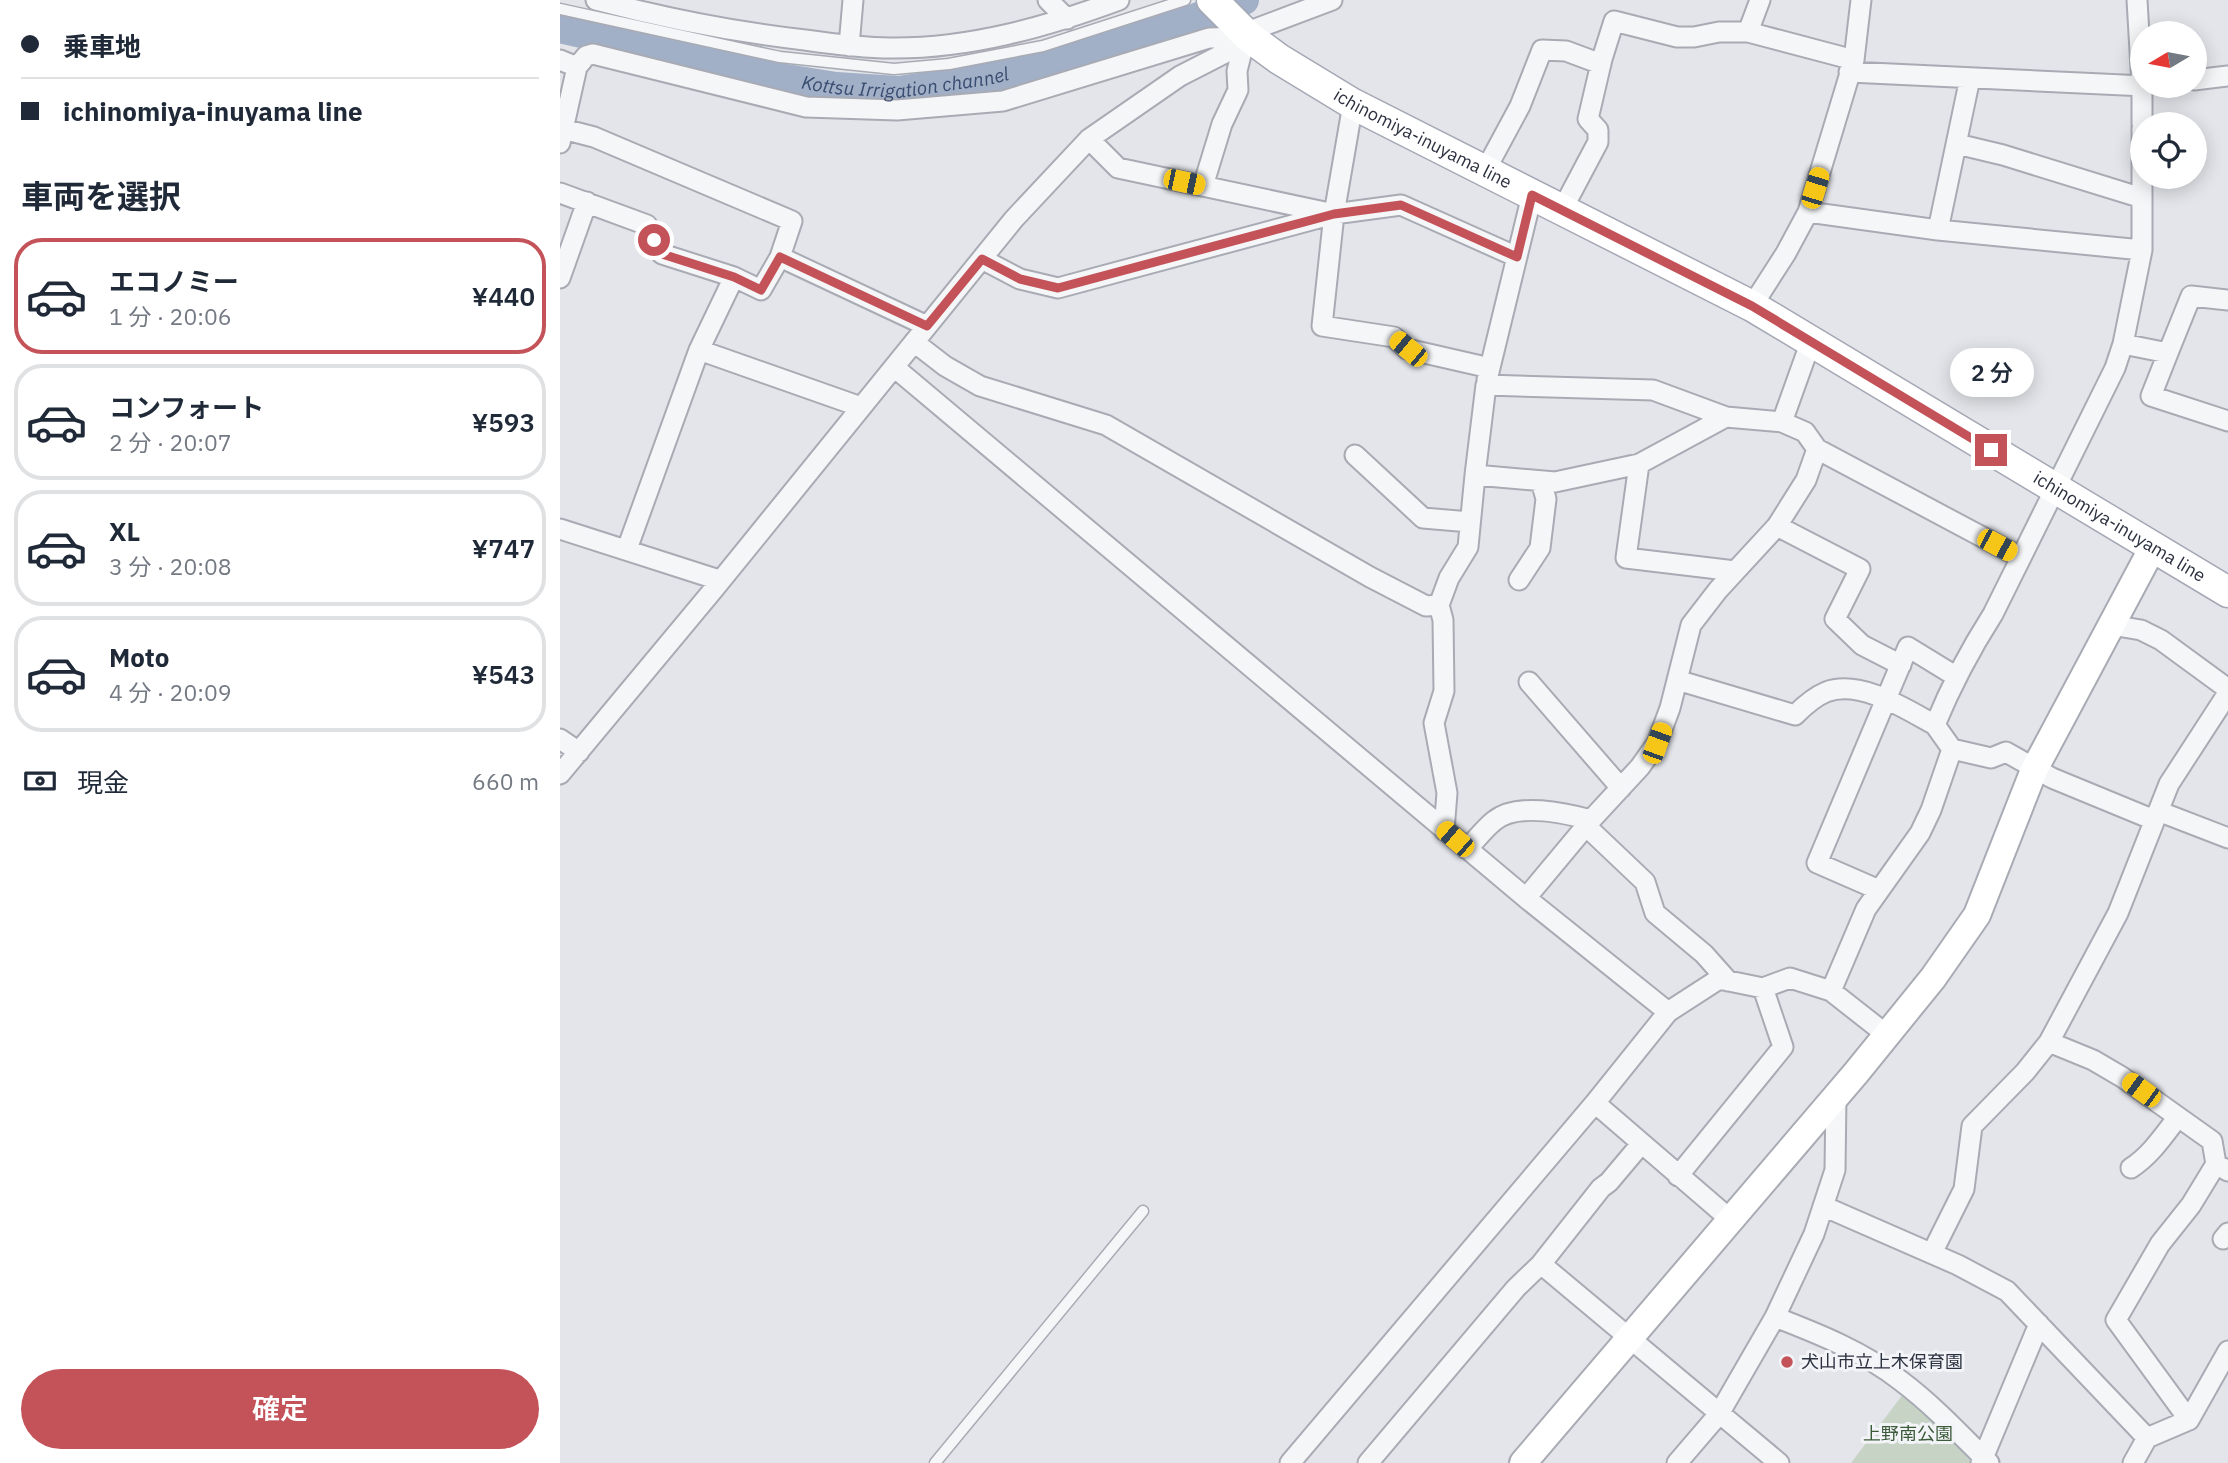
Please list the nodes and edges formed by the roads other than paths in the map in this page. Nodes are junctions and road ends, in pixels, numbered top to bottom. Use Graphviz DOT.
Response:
graph roads {
  1 [pos="596,0"];
  2 [pos="853,0"];
  3 [pos="1048,0"];
  4 [pos="1119,0"];
  5 [pos="1185,0"];
  6 [pos="1212,0"];
  7 [pos="1332,0"];
  8 [pos="1759,0"];
  9 [pos="1861,0"];
  10 [pos="2137,0"];
  11 [pos="560,9"];
  12 [pos="1067,19"];
  13 [pos="2138,21"];
  14 [pos="1748,32"];
  15 [pos="1249,37"];
  16 [pos="849,46"];
  17 [pos="568,64"];
  18 [pos="1601,64"];
  19 [pos="1852,66"];
  20 [pos="2228,76"];
  21 [pos="1970,78"];
  22 [pos="2207,78"];
  23 [pos="2130,85"];
  24 [pos="1353,104"];
  25 [pos="562,136"];
  26 [pos="1089,139"];
  27 [pos="1957,144"];
  28 [pos="1485,171"];
  29 [pos="1203,186"];
  30 [pos="2142,189"];
  31 [pos="560,193"];
  32 [pos="1532,195"];
  33 [pos="2142,198"];
  34 [pos="587,202"];
  35 [pos="1562,210"];
  36 [pos="1808,212"];
  37 [pos="1334,214"];
  38 [pos="1938,230"];
  39 [pos="2142,250"];
  40 [pos="780,257"];
  41 [pos="1517,257"];
  42 [pos="982,259"];
  43 [pos="734,277"];
  44 [pos="560,278"];
  45 [pos="2228,300"];
  46 [pos="1752,306"];
  47 [pos="927,326"];
  48 [pos="1811,341"];
  49 [pos="914,342"];
  50 [pos="2123,344"];
  51 [pos="699,350"];
  52 [pos="2168,352"];
  53 [pos="894,367"];
  54 [pos="1488,376"];
  55 [pos="861,407"];
  56 [pos="1726,417"];
  57 [pos="2228,421"];
  58 [pos="1782,422"];
  59 [pos="1817,449"];
  60 [pos="1355,455"];
  61 [pos="1639,464"];
  62 [pos="1475,475"];
  63 [pos="1541,481"];
  64 [pos="2054,488"];
  65 [pos="1470,522"];
  66 [pos="1777,526"];
  67 [pos="560,529"];
  68 [pos="2153,547"];
  69 [pos="627,549"];
  70 [pos="2020,557"];
  71 [pos="1735,571"];
  72 [pos="719,580"];
  73 [pos="1519,580"];
  74 [pos="2228,592"];
  75 [pos="1439,605"];
  76 [pos="2111,625"];
  77 [pos="1901,664"];
  78 [pos="1957,677"];
  79 [pos="1677,680"];
  80 [pos="1529,682"];
  81 [pos="2228,691"];
  82 [pos="1886,697"];
  83 [pos="2223,711"];
  84 [pos="1935,726"];
  85 [pos="560,738"];
  86 [pos="1952,749"];
  87 [pos="579,752"];
  88 [pos="2034,770"];
  89 [pos="560,774"];
  90 [pos="1621,788"];
  91 [pos="2156,816"];
  92 [pos="1589,823"];
  93 [pos="1444,830"];
  94 [pos="2228,838"];
  95 [pos="1467,849"];
  96 [pos="1879,890"];
  97 [pos="1526,898"];
  98 [pos="1728,981"];
  99 [pos="1763,988"];
  100 [pos="1831,991"];
  101 [pos="1668,1012"];
  102 [pos="1886,1035"];
  103 [pos="2049,1042"];
  104 [pos="1836,1096"];
  105 [pos="1595,1103"];
  106 [pos="2178,1117"];
  107 [pos="1641,1144"];
  108 [pos="2131,1168"];
  109 [pos="2222,1168"];
  110 [pos="1678,1176"];
  111 [pos="1824,1206"];
  112 [pos="1143,1211"];
  113 [pos="1731,1220"];
  114 [pos="1932,1253"];
  115 [pos="1541,1264"];
  116 [pos="1775,1317"];
  117 [pos="2039,1324"];
  118 [pos="1629,1337"];
  119 [pos="2227,1354"];
  120 [pos="1719,1414"];
  121 [pos="2189,1420"];
  122 [pos="2147,1438"];
  123 [pos="1985,1462"];
  124 [pos="935,1463"];
  125 [pos="1290,1463"];
  126 [pos="1368,1463"];
  127 [pos="1523,1463"];
  128 [pos="1677,1463"];
  129 [pos="1779,1463"];
  130 [pos="2133,1463"];
  1 -- 16 [label="street"];
  2 -- 16 [label="street"];
  3 -- 12 [label="street"];
  4 -- 12 [label="street"];
  5 -- 11 [label="lane"];
  6 -- 15 [label="main road, ichinomiya-inuyama line"];
  7 -- 15 [label="street"];
  8 -- 14 [label="street"];
  9 -- 19 [label="street"];
  10 -- 13 [label="street"];
  12 -- 16 [label="street"];
  14 -- 18 [label="street"];
  14 -- 19 [label="street"];
  15 -- 17 [label="street"];
  15 -- 24 [label="main road, ichinomiya-inuyama line"];
  15 -- 26 [label="street"];
  15 -- 29 [label="street"];
  17 -- 25 [label="street"];
  18 -- 28 [label="street"];
  18 -- 35 [label="street"];
  19 -- 21 [label="street"];
  19 -- 36 [label="street"];
  20 -- 22 [label="street"];
  21 -- 23 [label="street"];
  21 -- 27 [label="street"];
  24 -- 28 [label="main road, ichinomiya-inuyama line"];
  24 -- 37 [label="street"];
  25 -- 40 [label="street"];
  26 -- 29 [label="street"];
  26 -- 42 [label="street"];
  27 -- 33 [label="street"];
  27 -- 38 [label="street"];
  28 -- 32 [label="main road, ichinomiya-inuyama line"];
  29 -- 37 [label="street"];
  30 -- 33 [label="street"];
  31 -- 34 [label="street"];
  32 -- 35 [label="main road, ichinomiya-inuyama line"];
  32 -- 41 [label="street"];
  33 -- 39 [label="street"];
  34 -- 43 [label="street"];
  34 -- 44 [label="street"];
  35 -- 46 [label="main road, ichinomiya-inuyama line"];
  36 -- 38 [label="street"];
  36 -- 46 [label="street"];
  37 -- 41 [label="street"];
  37 -- 42 [label="street"];
  37 -- 54 [label="street"];
  38 -- 39 [label="street"];
  39 -- 50 [label="street"];
  40 -- 43 [label="street"];
  40 -- 47 [label="street"];
  41 -- 54 [label="street"];
  42 -- 47 [label="street"];
  43 -- 51 [label="street"];
  45 -- 52 [label="street"];
  46 -- 48 [label="main road, ichinomiya-inuyama line"];
  47 -- 49 [label="street"];
  48 -- 58 [label="street"];
  48 -- 64 [label="main road, ichinomiya-inuyama line"];
  49 -- 53 [label="street"];
  49 -- 75 [label="street"];
  50 -- 52 [label="street"];
  50 -- 64 [label="street"];
  51 -- 55 [label="street"];
  51 -- 69 [label="street"];
  52 -- 57 [label="street"];
  53 -- 55 [label="street"];
  53 -- 93 [label="street"];
  54 -- 56 [label="street"];
  54 -- 62 [label="street"];
  55 -- 72 [label="street"];
  56 -- 58 [label="street"];
  56 -- 61 [label="street"];
  58 -- 59 [label="street"];
  59 -- 66 [label="street"];
  59 -- 70 [label="street"];
  60 -- 65 [label="street"];
  61 -- 63 [label="street"];
  61 -- 71 [label="street"];
  62 -- 63 [label="street"];
  62 -- 65 [label="street"];
  63 -- 73 [label="street"];
  64 -- 68 [label="main road, ichinomiya-inuyama line"];
  64 -- 70 [label="street"];
  65 -- 75 [label="street"];
  66 -- 71 [label="street"];
  66 -- 77 [label="street"];
  67 -- 69 [label="street"];
  68 -- 74 [label="main road, ichinomiya-inuyama line"];
  68 -- 76 [label="street"];
  69 -- 72 [label="street"];
  70 -- 78 [label="street"];
  71 -- 79 [label="street"];
  72 -- 87 [label="street"];
  75 -- 93 [label="street"];
  76 -- 81 [label="street"];
  76 -- 88 [label="street"];
  77 -- 78 [label="street"];
  77 -- 82 [label="street"];
  78 -- 84 [label="street"];
  79 -- 82 [label="street"];
  79 -- 90 [label="street"];
  80 -- 90 [label="street"];
  81 -- 83 [label="street"];
  82 -- 84 [label="street"];
  82 -- 96 [label="street"];
  83 -- 91 [label="street"];
  84 -- 86 [label="street"];
  85 -- 87 [label="street"];
  86 -- 88 [label="street"];
  86 -- 96 [label="street"];
  87 -- 89 [label="street"];
  88 -- 91 [label="street"];
  88 -- 102 [label="street"];
  90 -- 92 [label="street"];
  91 -- 94 [label="street"];
  91 -- 103 [label="street"];
  92 -- 95 [label="street"];
  92 -- 97 [label="street"];
  92 -- 98 [label="street"];
  93 -- 95 [label="street"];
  95 -- 97 [label="street"];
  96 -- 100 [label="street"];
  97 -- 101 [label="street"];
  98 -- 99 [label="street"];
  98 -- 101 [label="street"];
  99 -- 100 [label="street"];
  99 -- 110 [label="street"];
  100 -- 102 [label="street"];
  101 -- 105 [label="street"];
  102 -- 104 [label="street"];
  103 -- 106 [label="street"];
  103 -- 114 [label="street"];
  104 -- 111 [label="street"];
  104 -- 113 [label="street"];
  105 -- 107 [label="street"];
  105 -- 125 [label="street"];
  106 -- 108 [label="street"];
  106 -- 109 [label="street"];
  107 -- 110 [label="street"];
  107 -- 115 [label="street"];
  109 -- 121 [label="street"];
  110 -- 113 [label="street"];
  111 -- 114 [label="street"];
  111 -- 116 [label="street"];
  112 -- 124 [label="lane"];
  113 -- 118 [label="street"];
  114 -- 117 [label="street"];
  115 -- 118 [label="street"];
  115 -- 126 [label="street"];
  116 -- 120 [label="street"];
  116 -- 123 [label="street"];
  117 -- 122 [label="street"];
  117 -- 123 [label="street"];
  118 -- 120 [label="street"];
  118 -- 127 [label="street"];
  119 -- 121 [label="street"];
  120 -- 128 [label="street"];
  120 -- 129 [label="street"];
  121 -- 122 [label="street"];
  122 -- 130 [label="street"];
}
